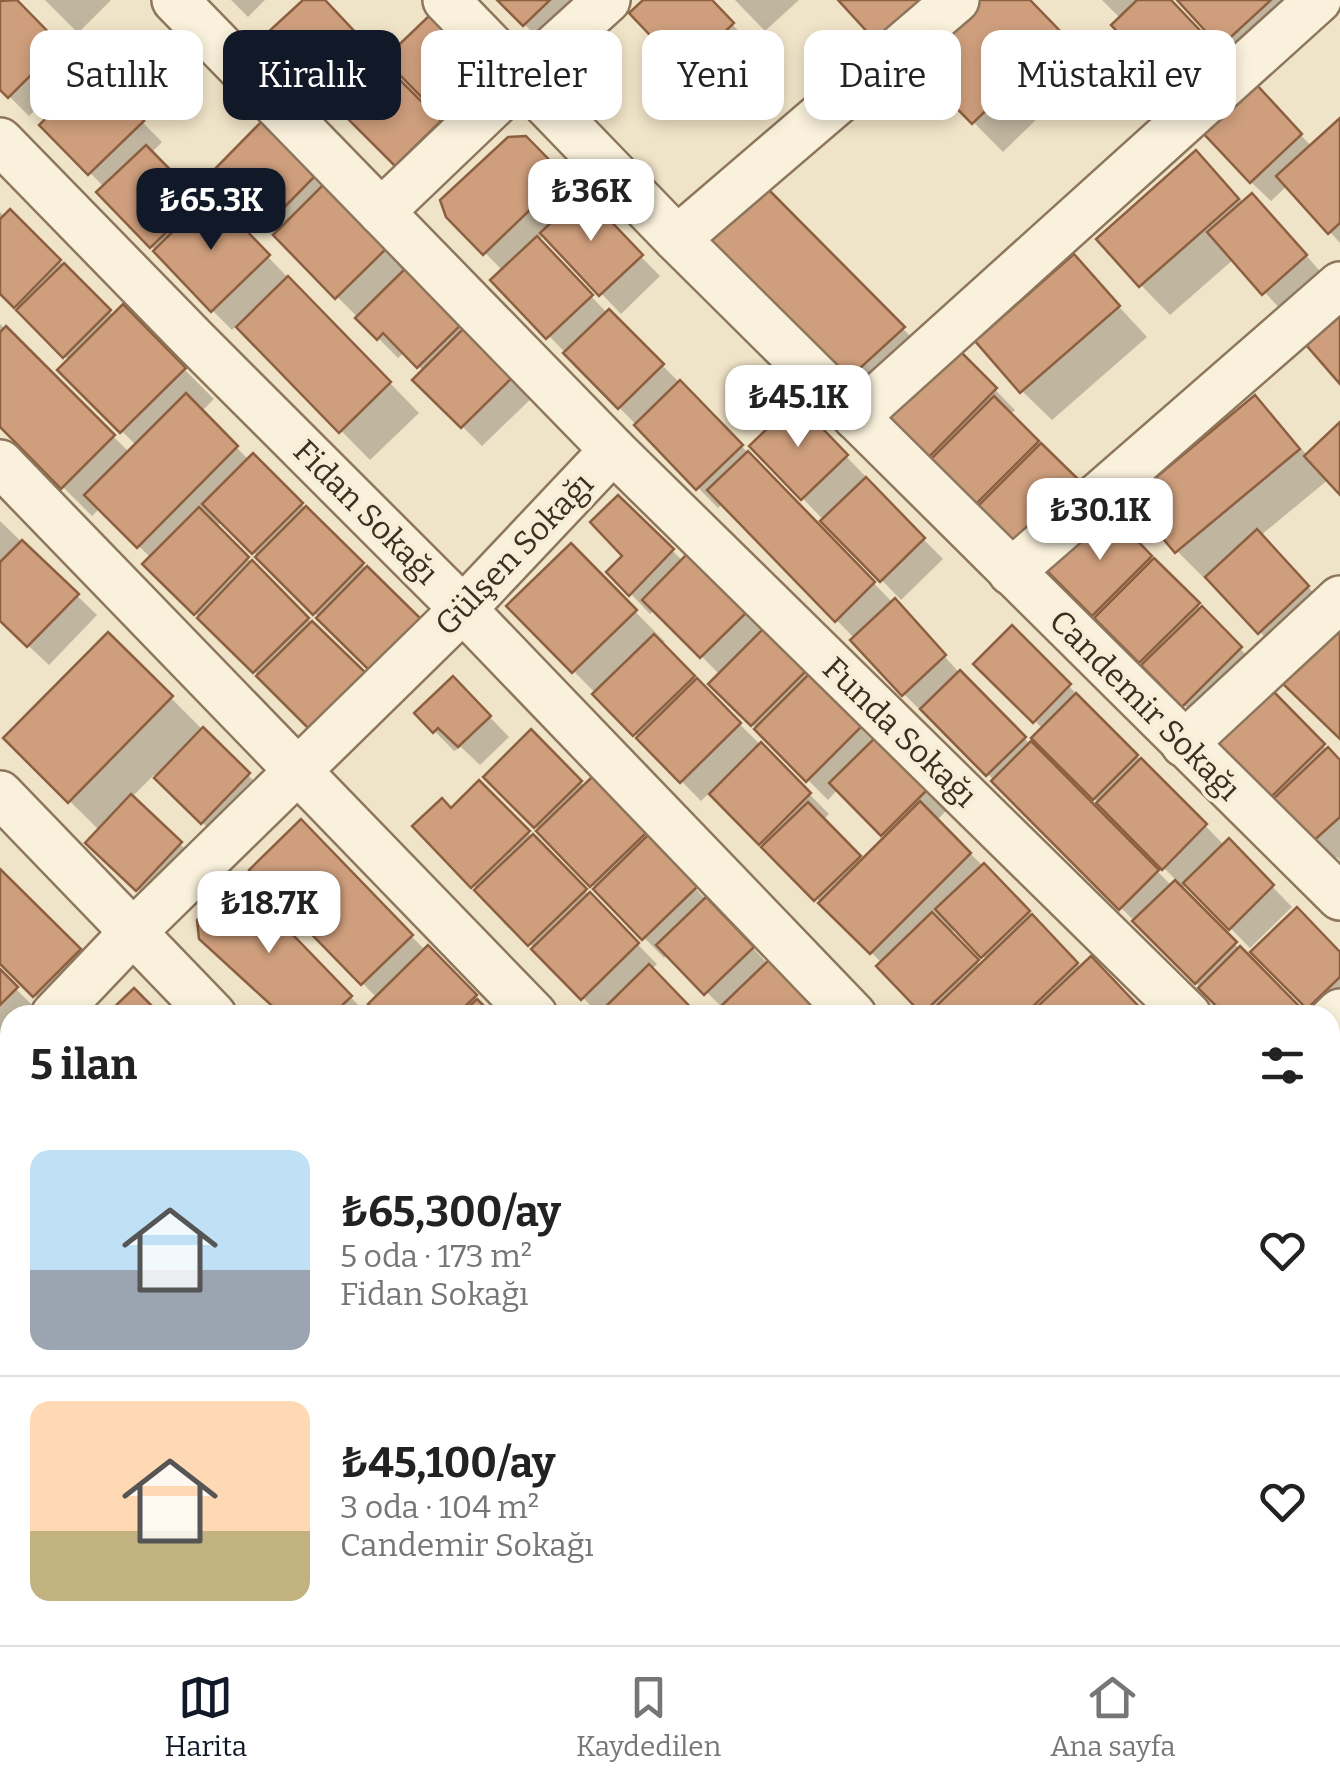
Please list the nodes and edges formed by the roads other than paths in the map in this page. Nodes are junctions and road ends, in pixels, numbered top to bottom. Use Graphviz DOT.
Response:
graph roads {
  1 [pos="446,0"];
  2 [pos="607,0"];
  3 [pos="956,0"];
  4 [pos="1318,0"];
  5 [pos="201,8"];
  6 [pos="476,30"];
  7 [pos="574,30"];
  8 [pos="477,120"];
  9 [pos="563,120"];
  10 [pos="0,141"];
  11 [pos="380,212"];
  12 [pos="677,238"];
  13 [pos="1340,284"];
  14 [pos="856,417"];
  15 [pos="613,450"];
  16 [pos="0,463"];
  17 [pos="1011,572"];
  18 [pos="1340,599"];
  19 [pos="462,609"];
  20 [pos="1184,744"];
  21 [pos="298,770"];
  22 [pos="0,794"];
  23 [pos="1340,897"];
  24 [pos="133,932"];
  25 [pos="64,1005"];
  26 [pos="203,1005"];
  27 [pos="524,1005"];
  28 [pos="843,1005"];
  29 [pos="1178,1005"];
  1 -- 6 [label="street, Candemir Sokağı"];
  2 -- 7 [label="street"];
  3 -- 12 [label="street"];
  4 -- 14 [label="street"];
  5 -- 11 [label="street, Gülşen Sokağı"];
  8 -- 11 [label="street"];
  9 -- 12 [label="street, Candemir Sokağı"];
  10 -- 19 [label="street, Fidan Sokağı"];
  11 -- 15 [label="street, Gülşen Sokağı"];
  12 -- 14 [label="street, Candemir Sokağı"];
  13 -- 17 [label="street"];
  14 -- 17 [label="street, Candemir Sokağı"];
  15 -- 19 [label="street, Gülşen Sokağı"];
  15 -- 29 [label="street, Funda Sokağı"];
  16 -- 21 [label="street"];
  17 -- 20 [label="street, Candemir Sokağı"];
  18 -- 20 [label="street"];
  19 -- 21 [label="street, Gülşen Sokağı"];
  19 -- 28 [label="street, Fidan Sokağı"];
  20 -- 23 [label="street, Candemir Sokağı"];
  21 -- 24 [label="street, Gülşen Sokağı"];
  21 -- 27 [label="street"];
  22 -- 24 [label="street"];
  24 -- 25 [label="street, Gülşen Sokağı"];
  24 -- 26 [label="street"];
}
